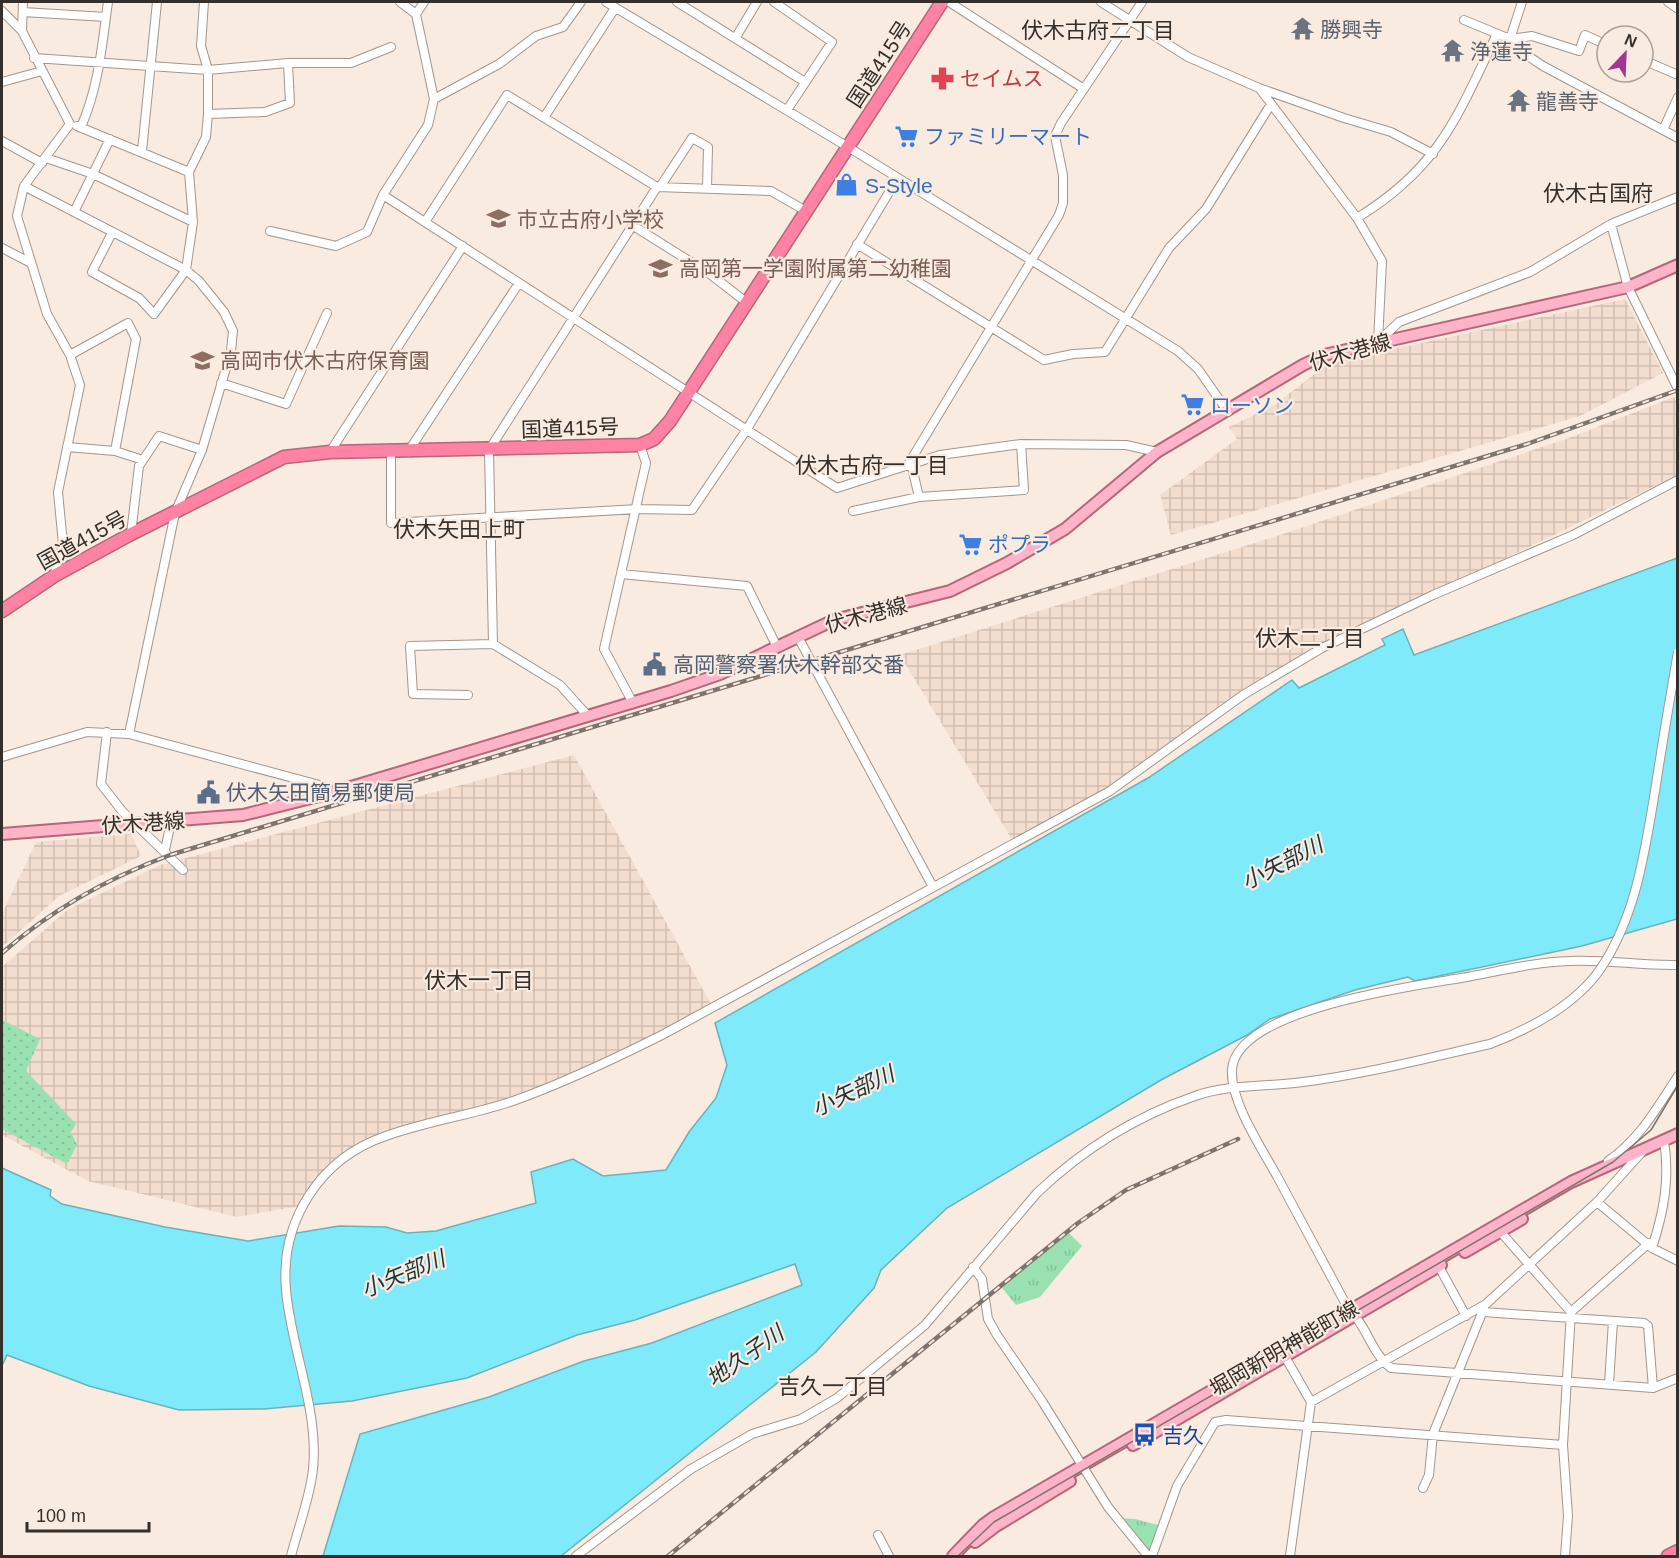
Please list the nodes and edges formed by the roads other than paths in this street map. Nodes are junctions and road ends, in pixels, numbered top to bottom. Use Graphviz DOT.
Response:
graph roads {
  1 [pos="23,2"];
  2 [pos="108,2"];
  3 [pos="157,2"];
  4 [pos="204,2"];
  5 [pos="400,2"];
  6 [pos="424,2"];
  7 [pos="581,2"];
  8 [pos="606,2"];
  9 [pos="677,2"];
  10 [pos="757,2"];
  11 [pos="774,2"];
  12 [pos="942,2"];
  13 [pos="949,2"];
  14 [pos="1101,2"];
  15 [pos="1142,2"];
  16 [pos="1522,2"];
  17 [pos="1668,2"];
  18 [pos="615,8"];
  19 [pos="1677,9"];
  20 [pos="2,11"];
  21 [pos="23,12"];
  22 [pos="416,14"];
  23 [pos="106,17"];
  24 [pos="1130,20"];
  25 [pos="1464,20"];
  26 [pos="22,31"];
  27 [pos="1497,34"];
  28 [pos="736,37"];
  29 [pos="1510,39"];
  30 [pos="1595,40"];
  31 [pos="391,47"];
  32 [pos="34,58"];
  33 [pos="102,61"];
  34 [pos="288,63"];
  35 [pos="151,64"];
  36 [pos="1655,65"];
  37 [pos="208,70"];
  38 [pos="42,71"];
  39 [pos="1677,75"];
  40 [pos="2,82"];
  41 [pos="805,82"];
  42 [pos="1084,88"];
  43 [pos="1259,88"];
  44 [pos="1677,97"];
  45 [pos="434,99"];
  46 [pos="1271,104"];
  47 [pos="787,110"];
  48 [pos="208,114"];
  49 [pos="545,116"];
  50 [pos="70,124"];
  51 [pos="81,127"];
  52 [pos="1663,130"];
  53 [pos="1677,138"];
  54 [pos="110,139"];
  55 [pos="2,141"];
  56 [pos="848,147"];
  57 [pos="142,151"];
  58 [pos="1432,154"];
  59 [pos="44,161"];
  60 [pos="189,172"];
  61 [pos="93,174"];
  62 [pos="897,179"];
  63 [pos="24,186"];
  64 [pos="659,187"];
  65 [pos="707,188"];
  66 [pos="383,195"];
  67 [pos="1677,197"];
  68 [pos="806,211"];
  69 [pos="74,212"];
  70 [pos="1357,218"];
  71 [pos="193,222"];
  72 [pos="425,222"];
  73 [pos="1611,224"];
  74 [pos="632,225"];
  75 [pos="270,231"];
  76 [pos="112,232"];
  77 [pos="857,244"];
  78 [pos="463,246"];
  79 [pos="2,248"];
  80 [pos="31,263"];
  81 [pos="1032,263"];
  82 [pos="1677,265"];
  83 [pos="186,270"];
  84 [pos="519,283"];
  85 [pos="1628,287"];
  86 [pos="746,302"];
  87 [pos="327,313"];
  88 [pos="574,318"];
  89 [pos="1125,320"];
  90 [pos="992,326"];
  91 [pos="1378,342"];
  92 [pos="70,355"];
  93 [pos="221,383"];
  94 [pos="1677,389"];
  95 [pos="688,392"];
  96 [pos="1228,411"];
  97 [pos="747,429"];
  98 [pos="1021,444"];
  99 [pos="640,446"];
  100 [pos="67,447"];
  101 [pos="202,450"];
  102 [pos="489,450"];
  103 [pos="115,451"];
  104 [pos="330,452"];
  105 [pos="408,452"];
  106 [pos="1157,452"];
  107 [pos="391,453"];
  108 [pos="143,460"];
  109 [pos="910,463"];
  110 [pos="1677,480"];
  111 [pos="918,497"];
  112 [pos="638,509"];
  113 [pos="854,511"];
  114 [pos="176,513"];
  115 [pos="489,516"];
  116 [pos="131,534"];
  117 [pos="621,574"];
  118 [pos="54,576"];
  119 [pos="2,611"];
  120 [pos="798,637"];
  121 [pos="493,644"];
  122 [pos="777,646"];
  123 [pos="1677,652"];
  124 [pos="468,695"];
  125 [pos="633,703"];
  126 [pos="588,716"];
  127 [pos="107,732"];
  128 [pos="129,734"];
  129 [pos="2,758"];
  130 [pos="331,793"];
  131 [pos="171,822"];
  132 [pos="134,824"];
  133 [pos="2,834"];
  134 [pos="165,850"];
  135 [pos="183,870"];
  136 [pos="933,887"];
  137 [pos="1677,965"];
  138 [pos="1677,1076"];
  139 [pos="1233,1089"];
  140 [pos="1677,1134"];
  141 [pos="1664,1140"];
  142 [pos="1643,1150"];
  143 [pos="1628,1157"];
  144 [pos="1596,1169"];
  145 [pos="1597,1203"];
  146 [pos="1498,1228"];
  147 [pos="1650,1245"];
  148 [pos="1677,1261"];
  149 [pos="1437,1264"];
  150 [pos="1528,1265"];
  151 [pos="973,1267"];
  152 [pos="1484,1308"];
  153 [pos="1352,1313"];
  154 [pos="1466,1316"];
  155 [pos="1570,1316"];
  156 [pos="1613,1321"];
  157 [pos="1283,1353"];
  158 [pos="1383,1362"];
  159 [pos="1456,1373"];
  160 [pos="1677,1378"];
  161 [pos="1567,1381"];
  162 [pos="1610,1384"];
  163 [pos="1653,1388"];
  164 [pos="1311,1402"];
  165 [pos="1306,1425"];
  166 [pos="1433,1434"];
  167 [pos="1563,1445"];
  168 [pos="1083,1469"];
  169 [pos="1423,1488"];
  170 [pos="878,1534"];
  171 [pos="1677,1551"];
  172 [pos="291,1557"];
  173 [pos="576,1557"];
  174 [pos="889,1557"];
  175 [pos="953,1557"];
  176 [pos="963,1557"];
  177 [pos="1150,1557"];
  178 [pos="1290,1557"];
  179 [pos="1565,1557"];
  180 [pos="1668,1557"];
  1 -- 21 [label="street"];
  2 -- 23 [label="street"];
  3 -- 35 [label="street"];
  4 -- 37 [label="street"];
  5 -- 22 [label="street"];
  6 -- 22 [label="street"];
  7 -- 45 [label="street"];
  8 -- 18 [label="street"];
  9 -- 28 [label="street"];
  10 -- 28 [label="street"];
  11 -- 41 [label="street"];
  12 -- 56 [label="highway, 国道415号"];
  13 -- 42 [label="street"];
  14 -- 24 [label="street"];
  15 -- 24 [label="street"];
  16 -- 29 [label="street"];
  17 -- 19 [label="street"];
  18 -- 47 [label="street"];
  18 -- 49 [label="street"];
  20 -- 26 [label="street"];
  21 -- 23 [label="street"];
  21 -- 26 [label="street"];
  22 -- 45 [label="street"];
  23 -- 33 [label="street"];
  24 -- 42 [label="street"];
  24 -- 43 [label="street"];
  25 -- 27 [label="street"];
  26 -- 32 [label="street"];
  27 -- 29 [label="street"];
  27 -- 58 [label="street"];
  28 -- 41 [label="street"];
  29 -- 30 [label="street"];
  29 -- 52 [label="street"];
  31 -- 34 [label="street"];
  32 -- 33 [label="street"];
  32 -- 38 [label="street"];
  33 -- 35 [label="street"];
  33 -- 51 [label="street"];
  34 -- 37 [label="street"];
  34 -- 48 [label="street"];
  35 -- 37 [label="street"];
  35 -- 57 [label="street"];
  36 -- 39 [label="street"];
  37 -- 48 [label="street"];
  38 -- 40 [label="street"];
  38 -- 50 [label="street"];
  41 -- 47 [label="street"];
  42 -- 81 [label="street"];
  43 -- 46 [label="street"];
  43 -- 58 [label="street"];
  44 -- 52 [label="street"];
  45 -- 66 [label="street"];
  46 -- 70 [label="street"];
  46 -- 89 [label="street"];
  47 -- 56 [label="street"];
  48 -- 60 [label="street"];
  49 -- 64 [label="street"];
  49 -- 72 [label="street"];
  50 -- 51 [label="street"];
  50 -- 59 [label="street"];
  51 -- 54 [label="street"];
  52 -- 53 [label="street"];
  54 -- 57 [label="street"];
  54 -- 61 [label="street"];
  55 -- 59 [label="street"];
  56 -- 62 [label="street"];
  56 -- 68 [label="highway, 国道415号"];
  57 -- 60 [label="street"];
  58 -- 70 [label="street"];
  59 -- 61 [label="street"];
  59 -- 63 [label="street"];
  60 -- 71 [label="street"];
  61 -- 69 [label="street"];
  61 -- 71 [label="street"];
  62 -- 77 [label="street"];
  62 -- 81 [label="street"];
  63 -- 69 [label="street"];
  63 -- 80 [label="street"];
  64 -- 65 [label="street"];
  64 -- 65 [label="street"];
  64 -- 74 [label="street"];
  65 -- 68 [label="street"];
  66 -- 72 [label="street"];
  66 -- 75 [label="street"];
  67 -- 73 [label="street"];
  68 -- 86 [label="highway, 国道415号"];
  69 -- 76 [label="street"];
  70 -- 91 [label="street"];
  71 -- 83 [label="street"];
  72 -- 78 [label="street"];
  73 -- 85 [label="street"];
  73 -- 91 [label="street"];
  74 -- 86 [label="street"];
  74 -- 88 [label="street"];
  76 -- 83 [label="street"];
  76 -- 83 [label="street"];
  77 -- 90 [label="street"];
  77 -- 97 [label="street"];
  78 -- 84 [label="street"];
  78 -- 104 [label="street"];
  79 -- 80 [label="street"];
  80 -- 92 [label="street"];
  81 -- 89 [label="street"];
  81 -- 90 [label="street"];
  82 -- 85 [label="main road, 伏木港線"];
  83 -- 93 [label="street"];
  84 -- 88 [label="street"];
  84 -- 105 [label="street"];
  85 -- 91 [label="main road, 伏木港線"];
  85 -- 94 [label="street"];
  86 -- 95 [label="highway, 国道415号"];
  87 -- 93 [label="street"];
  88 -- 95 [label="street"];
  88 -- 102 [label="street"];
  89 -- 90 [label="street"];
  89 -- 96 [label="street"];
  90 -- 109 [label="street"];
  91 -- 96 [label="main road, 伏木港線"];
  92 -- 100 [label="street"];
  92 -- 103 [label="street"];
  93 -- 101 [label="street"];
  95 -- 97 [label="street"];
  95 -- 99 [label="highway, 国道415号"];
  96 -- 106 [label="main road, 伏木港線"];
  97 -- 109 [label="street"];
  97 -- 112 [label="street"];
  98 -- 106 [label="street"];
  98 -- 109 [label="street"];
  98 -- 111 [label="street"];
  99 -- 102 [label="highway, 国道415号"];
  99 -- 112 [label="street"];
  100 -- 103 [label="street"];
  100 -- 118 [label="street"];
  101 -- 108 [label="street"];
  101 -- 114 [label="street"];
  102 -- 105 [label="highway, 国道415号"];
  102 -- 115 [label="street"];
  103 -- 108 [label="street"];
  104 -- 107 [label="highway, 国道415号"];
  104 -- 114 [label="highway, 国道415号"];
  105 -- 107 [label="highway, 国道415号"];
  106 -- 120 [label="main road, 伏木港線"];
  107 -- 115 [label="street"];
  108 -- 116 [label="street"];
  109 -- 111 [label="street"];
  110 -- 136 [label="street"];
  111 -- 113 [label="street"];
  112 -- 115 [label="street"];
  112 -- 117 [label="street"];
  114 -- 116 [label="highway, 国道415号"];
  114 -- 128 [label="street"];
  115 -- 121 [label="street"];
  116 -- 118 [label="highway, 国道415号"];
  117 -- 122 [label="street"];
  117 -- 125 [label="street"];
  118 -- 119 [label="highway, 国道415号"];
  120 -- 122 [label="main road, 伏木港線"];
  120 -- 136 [label="street"];
  121 -- 124 [label="street"];
  121 -- 126 [label="street"];
  122 -- 125 [label="main road, 伏木港線"];
  123 -- 139 [label="street, bridge"];
  125 -- 126 [label="main road, 伏木港線"];
  126 -- 130 [label="main road, 伏木港線"];
  127 -- 128 [label="street"];
  127 -- 129 [label="street"];
  127 -- 132 [label="street"];
  128 -- 130 [label="street"];
  130 -- 131 [label="main road, 伏木港線"];
  131 -- 132 [label="main road, 伏木港線"];
  131 -- 134 [label="street"];
  132 -- 133 [label="main road, 伏木港線"];
  132 -- 134 [label="street"];
  134 -- 135 [label="street"];
  136 -- 172 [label="street"];
  137 -- 139 [label="street"];
  138 -- 144 [label="street"];
  139 -- 151 [label="street"];
  139 -- 153 [label="street"];
  140 -- 141 [label="main road, 堀岡新明神能町線"];
  141 -- 142 [label="main road, 堀岡新明神能町線"];
  141 -- 147 [label="street"];
  142 -- 143 [label="main road, 堀岡新明神能町線"];
  142 -- 145 [label="street"];
  143 -- 144 [label="main road, 堀岡新明神能町線"];
  143 -- 146 [label="main road, 堀岡新明神能町線"];
  144 -- 146 [label="main road, 堀岡新明神能町線"];
  145 -- 147 [label="street"];
  145 -- 150 [label="street"];
  146 -- 149 [label="main road, 堀岡新明神能町線"];
  146 -- 150 [label="street"];
  147 -- 148 [label="street"];
  147 -- 155 [label="street"];
  149 -- 153 [label="main road, 堀岡新明神能町線"];
  149 -- 154 [label="street"];
  150 -- 152 [label="street"];
  150 -- 155 [label="street"];
  151 -- 168 [label="street"];
  151 -- 173 [label="street"];
  152 -- 154 [label="street"];
  152 -- 155 [label="street"];
  152 -- 159 [label="street"];
  153 -- 157 [label="main road, 堀岡新明神能町線"];
  153 -- 158 [label="street"];
  154 -- 158 [label="street"];
  155 -- 156 [label="street"];
  155 -- 161 [label="street"];
  156 -- 162 [label="street"];
  156 -- 163 [label="street"];
  157 -- 164 [label="street"];
  157 -- 168 [label="main road, 堀岡新明神能町線"];
  158 -- 159 [label="street"];
  158 -- 164 [label="street"];
  159 -- 161 [label="street"];
  159 -- 166 [label="street"];
  160 -- 163 [label="street"];
  161 -- 162 [label="street"];
  161 -- 167 [label="street"];
  162 -- 163 [label="street"];
  164 -- 165 [label="street"];
  165 -- 166 [label="street"];
  165 -- 177 [label="street"];
  165 -- 178 [label="street"];
  166 -- 167 [label="street"];
  166 -- 169 [label="street"];
  167 -- 179 [label="street"];
  168 -- 175 [label="main road, 堀岡新明神能町線"];
  168 -- 176 [label="main road, 堀岡新明神能町線"];
  168 -- 177 [label="street"];
  170 -- 174 [label="street"];
  171 -- 180 [label="highway"];
}
